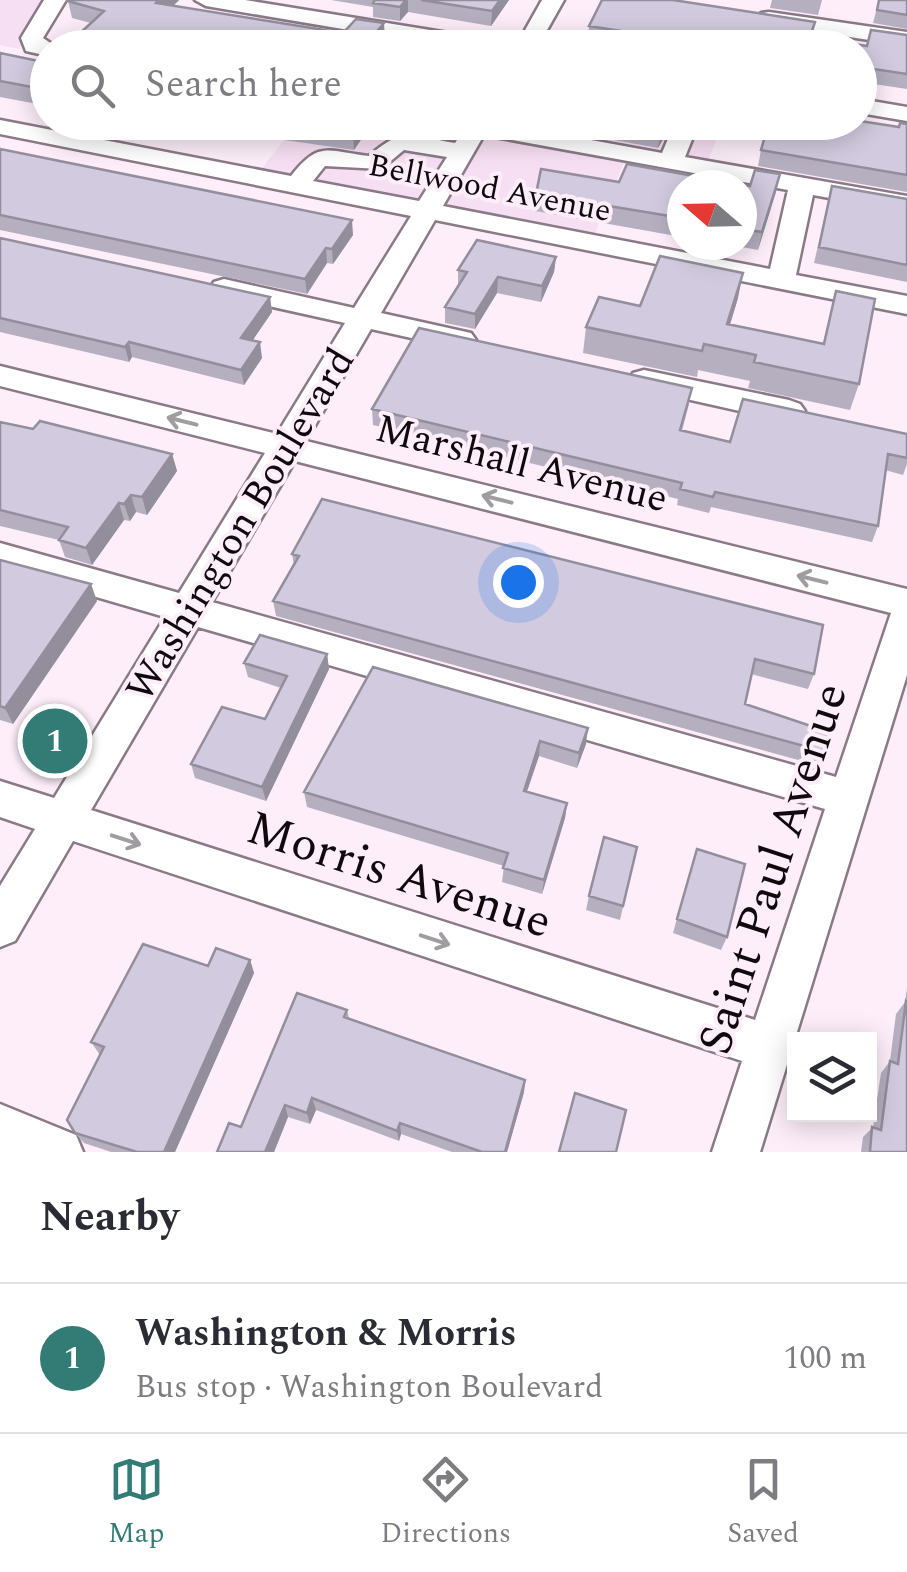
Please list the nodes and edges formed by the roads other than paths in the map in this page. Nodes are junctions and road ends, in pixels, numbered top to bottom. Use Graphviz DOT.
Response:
graph roads {
  1 [pos="55,0"];
  2 [pos="206,0"];
  3 [pos="554,0"];
  4 [pos="739,14"];
  5 [pos="37,30"];
  6 [pos="388,30"];
  7 [pos="536,30"];
  8 [pos="851,30"];
  9 [pos="877,34"];
  10 [pos="907,38"];
  11 [pos="877,109"];
  12 [pos="907,114"];
  13 [pos="0,127"];
  14 [pos="30,133"];
  15 [pos="67,140"];
  16 [pos="465,140"];
  17 [pos="557,140"];
  18 [pos="680,140"];
  19 [pos="462,152"];
  20 [pos="671,161"];
  21 [pos="802,184"];
  22 [pos="298,185"];
  23 [pos="907,204"];
  24 [pos="426,210"];
  25 [pos="781,280"];
  26 [pos="190,281"];
  27 [pos="907,305"];
  28 [pos="362,318"];
  29 [pos="498,348"];
  30 [pos="615,374"];
  31 [pos="0,376"];
  32 [pos="810,416"];
  33 [pos="286,446"];
  34 [pos="0,556"];
  35 [pos="907,603"];
  36 [pos="188,609"];
  37 [pos="907,616"];
  38 [pos="847,798"];
  39 [pos="0,800"];
  40 [pos="63,820"];
  41 [pos="0,926"];
  42 [pos="768,1047"];
  43 [pos="0,1128"];
  44 [pos="59,1152"];
  45 [pos="736,1152"];
  1 -- 5 [label="street"];
  2 -- 6 [label="street"];
  3 -- 7 [label="street"];
  4 -- 8 [label="street"];
  9 -- 10 [label="street"];
  11 -- 12 [label="street"];
  13 -- 14 [label="street, Bellwood Avenue"];
  15 -- 22 [label="street, Bellwood Avenue"];
  16 -- 19 [label="street, Washington Boulevard"];
  17 -- 20 [label="street"];
  18 -- 20 [label="street"];
  19 -- 22 [label="street"];
  19 -- 24 [label="street, Washington Boulevard"];
  20 -- 21 [label="street"];
  21 -- 23 [label="street"];
  21 -- 25 [label="street"];
  22 -- 24 [label="street, Bellwood Avenue"];
  24 -- 25 [label="street, Bellwood Avenue"];
  24 -- 28 [label="street, Washington Boulevard"];
  25 -- 27 [label="street, Bellwood Avenue"];
  26 -- 28 [label="street"];
  28 -- 29 [label="street"];
  28 -- 33 [label="street, Washington Boulevard"];
  30 -- 32 [label="street"];
  33 -- 31 [label="street, Marshall Avenue, one-way"];
  35 -- 33 [label="street, Marshall Avenue, one-way"];
  33 -- 36 [label="street, Washington Boulevard"];
  34 -- 36 [label="street"];
  36 -- 38 [label="street"];
  36 -- 40 [label="street, Washington Boulevard"];
  37 -- 38 [label="street, Saint Paul Avenue"];
  38 -- 42 [label="street, Saint Paul Avenue"];
  39 -- 40 [label="street, Morris Avenue"];
  40 -- 41 [label="street, Washington Boulevard"];
  40 -- 42 [label="street, Morris Avenue, one-way"];
  42 -- 45 [label="street, Saint Paul Avenue"];
  43 -- 44 [label="street"];
}
